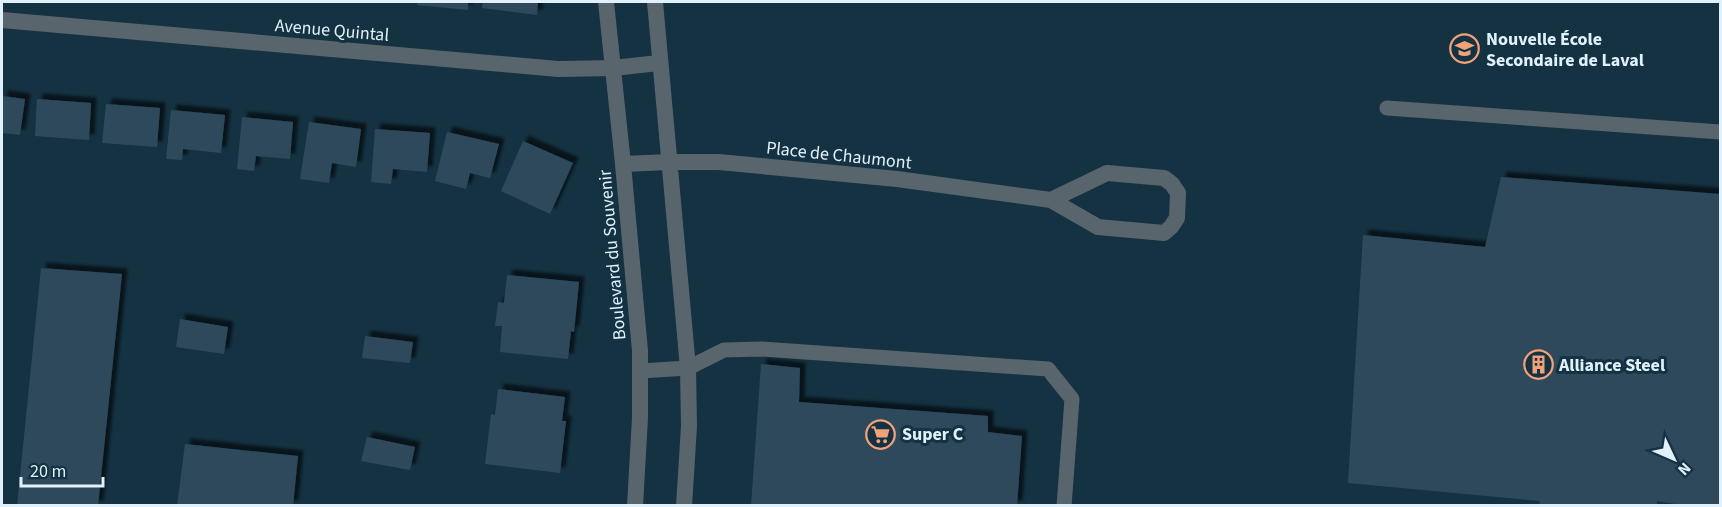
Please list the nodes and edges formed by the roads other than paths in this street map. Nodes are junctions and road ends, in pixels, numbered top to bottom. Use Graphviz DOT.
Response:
graph roads {
  1 [pos="606,2"];
  2 [pos="654,2"];
  3 [pos="2,20"];
  4 [pos="659,63"];
  5 [pos="613,68"];
  6 [pos="1387,108"];
  7 [pos="1720,132"];
  8 [pos="669,162"];
  9 [pos="623,164"];
  10 [pos="1051,201"];
  11 [pos="688,368"];
  12 [pos="640,372"];
  13 [pos="635,506"];
  14 [pos="684,506"];
  15 [pos="1064,506"];
  1 -- 5 [label="street, Boulevard du Souvenir"];
  2 -- 4 [label="street"];
  3 -- 5 [label="street, Avenue Quintal"];
  4 -- 5 [label="street, Avenue Quintal"];
  4 -- 8 [label="street"];
  5 -- 9 [label="street, Boulevard du Souvenir"];
  6 -- 7 [label="lane"];
  8 -- 9 [label="street, Place de Chaumont"];
  8 -- 10 [label="street, Place de Chaumont"];
  8 -- 11 [label="street"];
  9 -- 12 [label="street, Boulevard du Souvenir"];
  10 -- 10 [label="street, Place de Chaumont"];
  11 -- 12 [label="lane"];
  11 -- 14 [label="street"];
  11 -- 15 [label="lane"];
  12 -- 13 [label="street, Boulevard du Souvenir"];
}
